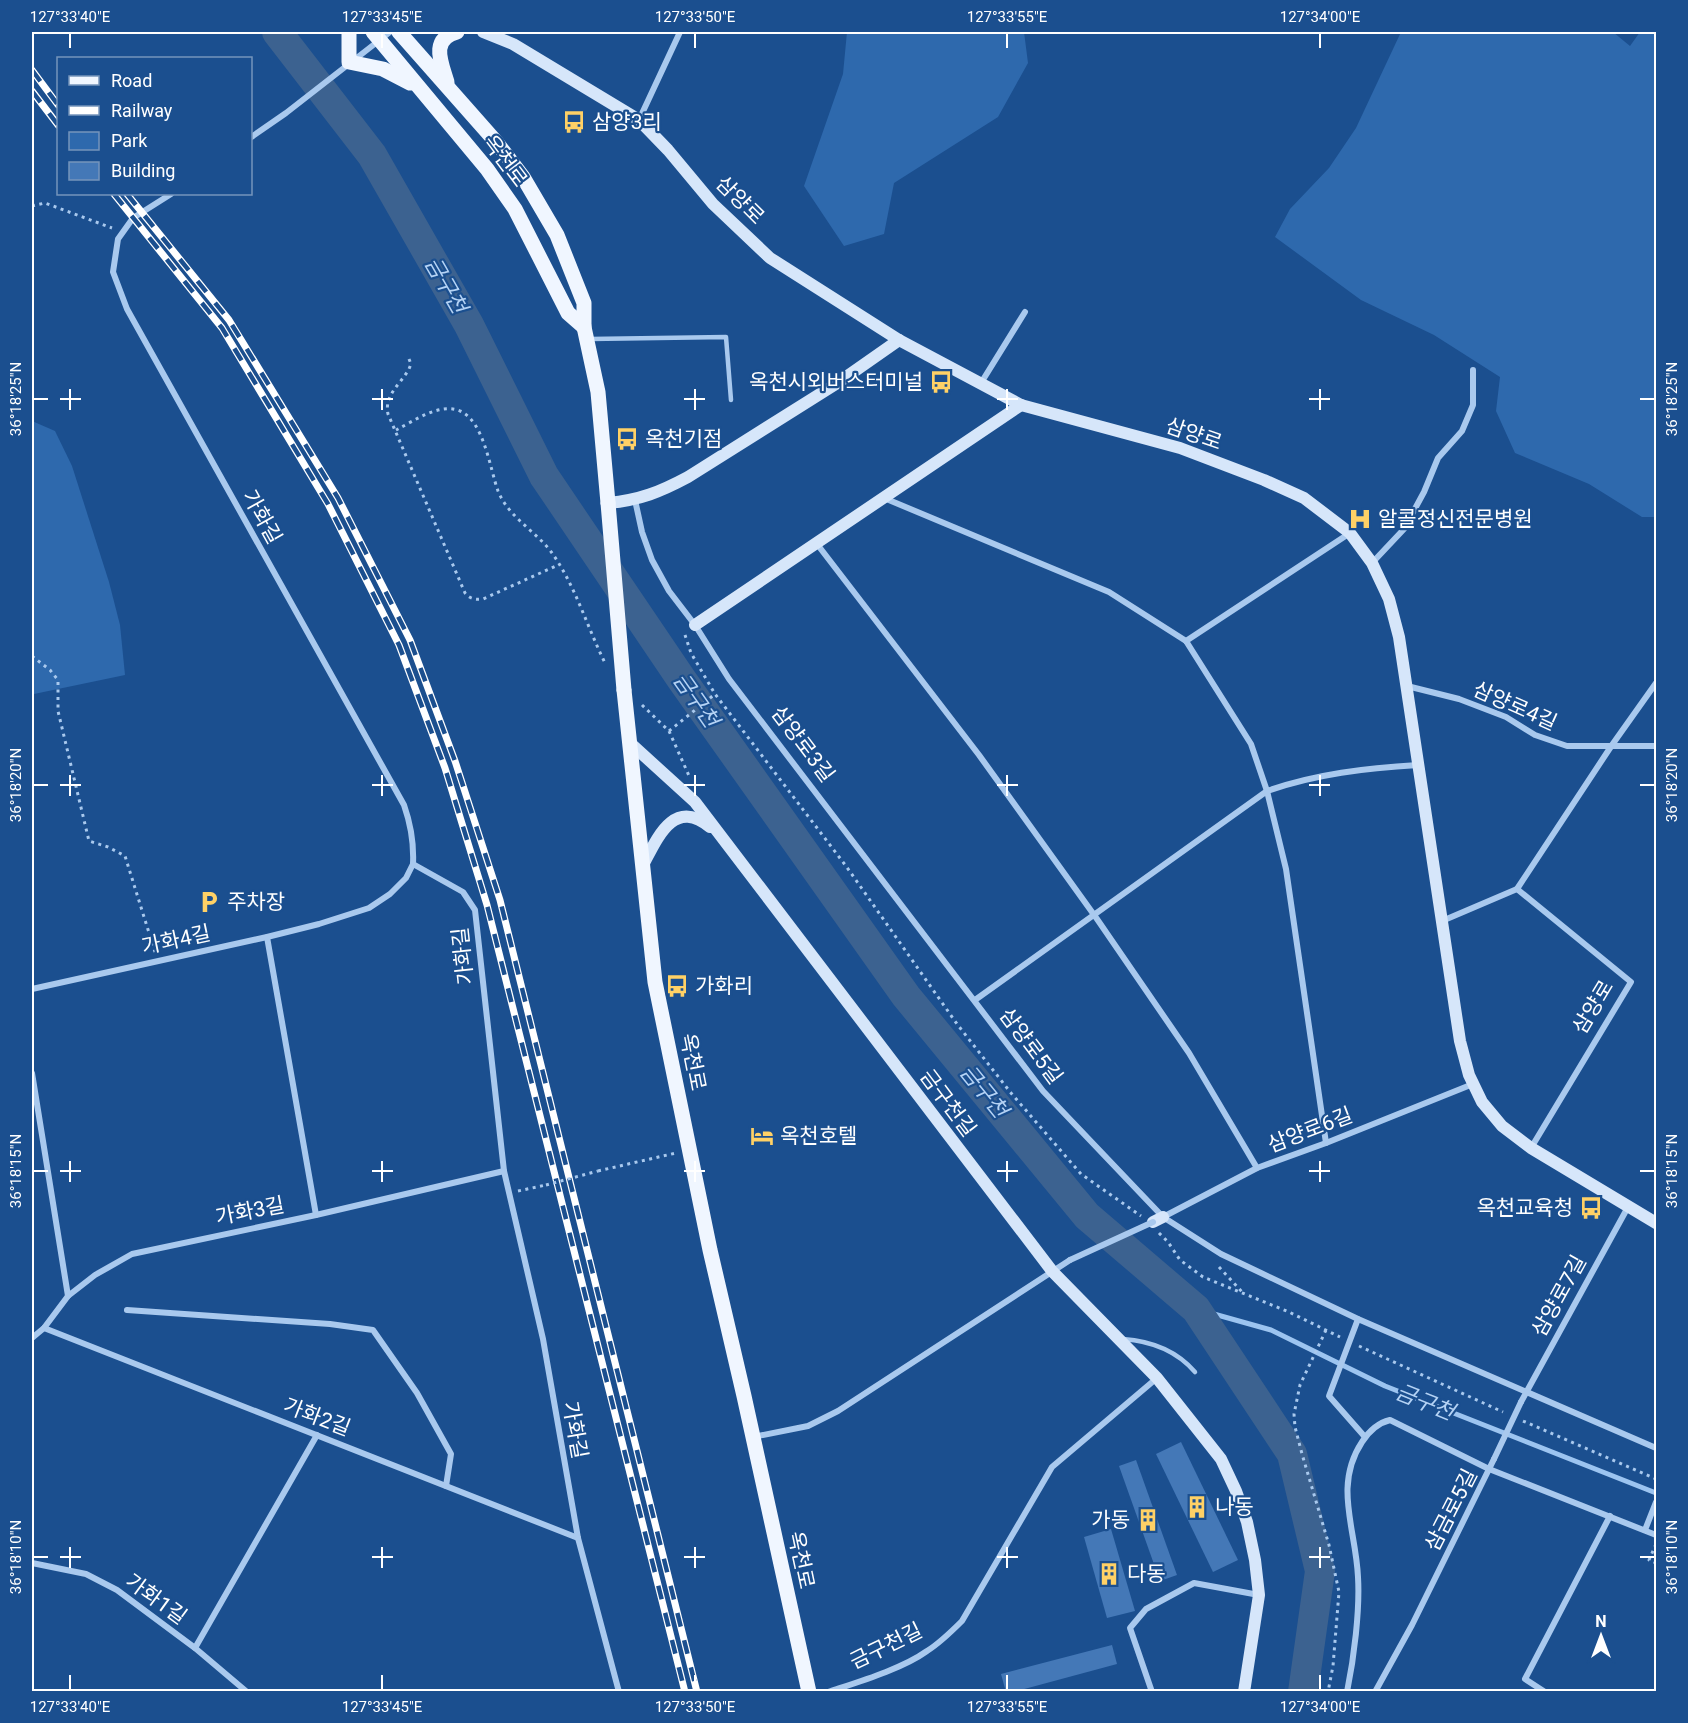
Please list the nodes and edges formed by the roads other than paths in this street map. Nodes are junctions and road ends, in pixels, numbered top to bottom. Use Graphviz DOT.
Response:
graph roads {
  1 [pos="350,32"];
  2 [pos="399,32"];
  3 [pos="457,32"];
  4 [pos="680,32"];
  5 [pos="491,33"];
  6 [pos="381,34"];
  7 [pos="344,66"];
  8 [pos="449,88"];
  9 [pos="422,90"];
  10 [pos="639,120"];
  11 [pos="252,137"];
  12 [pos="169,195"];
  13 [pos="1025,312"];
  14 [pos="586,333"];
  15 [pos="899,340"];
  16 [pos="1473,370"];
  17 [pos="981,384"];
  18 [pos="731,400"];
  19 [pos="1021,405"];
  20 [pos="884,498"];
  21 [pos="635,500"];
  22 [pos="608,502"];
  23 [pos="1350,533"];
  24 [pos="817,544"];
  25 [pos="1372,563"];
  26 [pos="695,625"];
  27 [pos="1186,641"];
  28 [pos="1656,683"];
  29 [pos="1406,686"];
  30 [pos="629,742"];
  31 [pos="1612,746"];
  32 [pos="1656,746"];
  33 [pos="1419,765"];
  34 [pos="1267,791"];
  35 [pos="723,837"];
  36 [pos="413,864"];
  37 [pos="642,867"];
  38 [pos="1517,889"];
  39 [pos="1094,915"];
  40 [pos="1442,921"];
  41 [pos="267,938"];
  42 [pos="32,989"];
  43 [pos="975,1000"];
  44 [pos="32,1073"];
  45 [pos="1473,1084"];
  46 [pos="1326,1143"];
  47 [pos="1531,1148"];
  48 [pos="1257,1168"];
  49 [pos="504,1171"];
  50 [pos="1628,1207"];
  51 [pos="316,1215"];
  52 [pos="1154,1221"];
  53 [pos="1656,1223"];
  54 [pos="1052,1271"];
  55 [pos="68,1296"];
  56 [pos="127,1311"];
  57 [pos="1358,1319"];
  58 [pos="44,1328"];
  59 [pos="32,1338"];
  60 [pos="1120,1339"];
  61 [pos="1195,1372"];
  62 [pos="1157,1378"];
  63 [pos="1526,1392"];
  64 [pos="316,1435"];
  65 [pos="753,1437"];
  66 [pos="1365,1437"];
  67 [pos="1656,1448"];
  68 [pos="1489,1469"];
  69 [pos="446,1486"];
  70 [pos="1656,1502"];
  71 [pos="1610,1516"];
  72 [pos="1645,1530"];
  73 [pos="1656,1535"];
  74 [pos="578,1538"];
  75 [pos="32,1563"];
  76 [pos="1259,1595"];
  77 [pos="195,1648"];
  78 [pos="248,1692"];
  79 [pos="618,1692"];
  80 [pos="808,1692"];
  81 [pos="828,1692"];
  82 [pos="1152,1692"];
  83 [pos="1244,1692"];
  84 [pos="1347,1692"];
  85 [pos="1375,1692"];
  86 [pos="1545,1692"];
  1 -- 7 [label="main road"];
  2 -- 8 [label="main road, 옥천로"];
  3 -- 8 [label="main road"];
  4 -- 10 [label="street"];
  5 -- 10 [label="street, 삼양로"];
  6 -- 7 [label="street"];
  6 -- 9 [label="main road, 옥천로"];
  7 -- 9 [label="main road"];
  7 -- 11 [label="street"];
  8 -- 14 [label="main road, 옥천로"];
  9 -- 14 [label="main road, 옥천로"];
  10 -- 15 [label="street, 삼양로"];
  12 -- 36 [label="street, 가화길"];
  13 -- 17 [label="street"];
  14 -- 18 [label="lane"];
  14 -- 22 [label="main road, 옥천로"];
  15 -- 17 [label="street, 삼양로"];
  15 -- 21 [label="street"];
  16 -- 25 [label="street"];
  17 -- 19 [label="street, 삼양로"];
  19 -- 20 [label="street"];
  19 -- 23 [label="street, 삼양로"];
  20 -- 24 [label="street"];
  20 -- 27 [label="street"];
  21 -- 22 [label="street"];
  21 -- 26 [label="street, 삼양로3길"];
  22 -- 30 [label="main road, 옥천로, bridge"];
  23 -- 25 [label="street, 삼양로"];
  23 -- 27 [label="street"];
  24 -- 26 [label="street"];
  24 -- 39 [label="street"];
  25 -- 29 [label="street, 삼양로"];
  26 -- 43 [label="street, 삼양로3길"];
  27 -- 34 [label="street"];
  28 -- 31 [label="street"];
  29 -- 31 [label="street, 삼양로4길"];
  29 -- 33 [label="street, 삼양로"];
  30 -- 35 [label="street"];
  30 -- 37 [label="main road, 옥천로"];
  31 -- 32 [label="street, 삼양로4길"];
  31 -- 38 [label="street"];
  33 -- 34 [label="street, 삼양로5길"];
  33 -- 40 [label="street, 삼양로"];
  34 -- 39 [label="street, 삼양로5길"];
  34 -- 46 [label="street"];
  35 -- 37 [label="street"];
  35 -- 54 [label="street, 금구천길"];
  36 -- 41 [label="street, 가화4길"];
  36 -- 49 [label="street, 가화길"];
  37 -- 65 [label="main road, 옥천로"];
  38 -- 40 [label="street"];
  38 -- 47 [label="street, 삼양로"];
  39 -- 43 [label="street, 삼양로5길"];
  39 -- 48 [label="street"];
  40 -- 45 [label="street, 삼양로"];
  41 -- 42 [label="street, 가화4길"];
  41 -- 51 [label="street"];
  43 -- 52 [label="street, 삼양로5길"];
  44 -- 55 [label="street"];
  45 -- 46 [label="street, 삼양로6길"];
  45 -- 47 [label="street, 삼양로"];
  46 -- 48 [label="street, 삼양로6길"];
  47 -- 50 [label="street, 삼양로"];
  48 -- 52 [label="street, 삼양로6길"];
  49 -- 51 [label="street, 가화3길"];
  49 -- 74 [label="street, 가화길"];
  50 -- 53 [label="street, 삼양로"];
  50 -- 63 [label="street, 삼양로7길"];
  51 -- 55 [label="street, 가화3길"];
  52 -- 54 [label="street, 삼양로6길, bridge"];
  52 -- 57 [label="street, 삼양로5길"];
  54 -- 60 [label="street, 금구천길"];
  54 -- 65 [label="street"];
  55 -- 58 [label="street, 가화3길"];
  56 -- 69 [label="street"];
  57 -- 63 [label="street, 삼양로5길"];
  57 -- 66 [label="street, bridge"];
  58 -- 59 [label="street, 가화3길"];
  58 -- 64 [label="street, 가화2길"];
  60 -- 61 [label="lane"];
  60 -- 62 [label="street, 금구천길"];
  62 -- 76 [label="street, 금구천길"];
  62 -- 81 [label="street, 금구천길"];
  63 -- 67 [label="street, 삼양로5길"];
  63 -- 68 [label="street, 삼양로7길, bridge"];
  64 -- 69 [label="street, 가화2길"];
  64 -- 77 [label="street"];
  65 -- 80 [label="main road, 옥천로"];
  66 -- 68 [label="street"];
  66 -- 84 [label="street"];
  68 -- 71 [label="street, 삼금로5길"];
  68 -- 85 [label="street, 삼금로5길"];
  69 -- 74 [label="street, 가화2길"];
  70 -- 72 [label="street"];
  71 -- 72 [label="street, 삼금로5길"];
  71 -- 86 [label="street"];
  72 -- 73 [label="street, 삼금로5길"];
  74 -- 79 [label="street, 가화길"];
  75 -- 77 [label="street, 가화1길"];
  76 -- 82 [label="street"];
  76 -- 83 [label="street, 금구천길"];
  77 -- 78 [label="street, 가화1길"];
}
